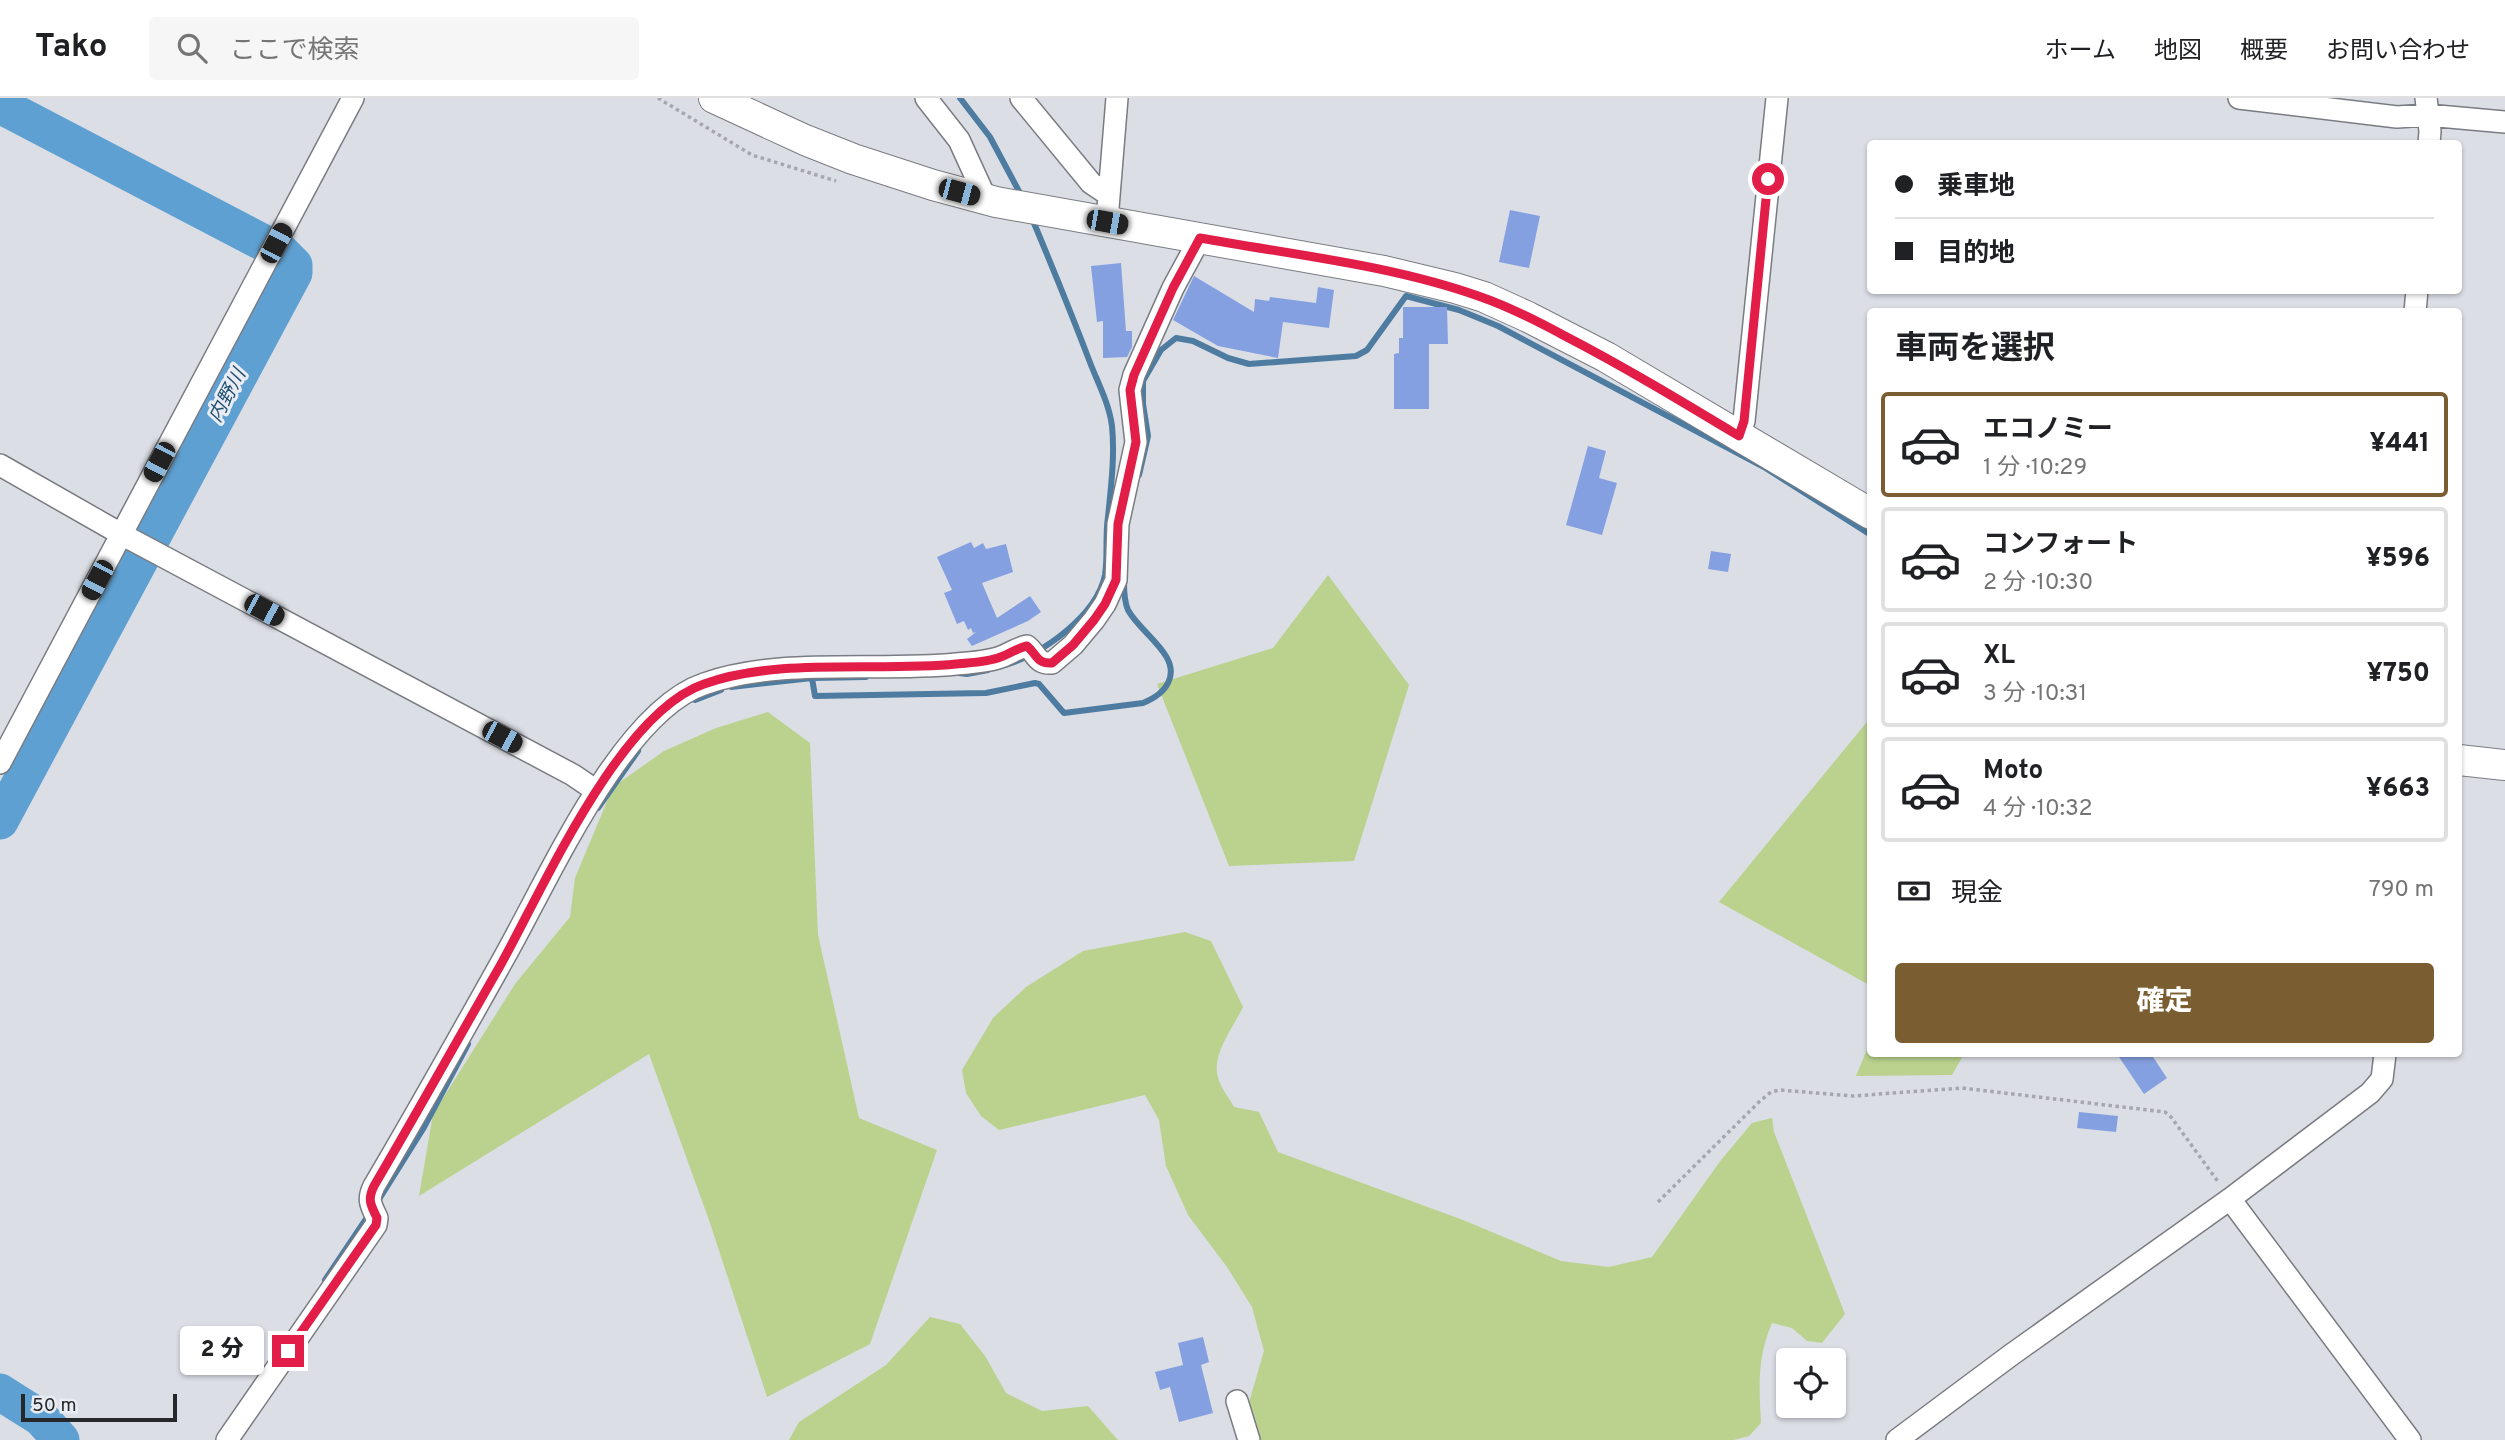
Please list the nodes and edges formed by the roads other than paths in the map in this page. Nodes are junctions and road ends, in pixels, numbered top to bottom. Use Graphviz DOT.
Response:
graph roads {
  1 [pos="353,98"];
  2 [pos="714,98"];
  3 [pos="926,98"];
  4 [pos="1021,98"];
  5 [pos="1117,98"];
  6 [pos="1777,98"];
  7 [pos="2239,98"];
  8 [pos="2426,107"];
  9 [pos="2505,122"];
  10 [pos="2429,140"];
  11 [pos="986,199"];
  12 [pos="1108,208"];
  13 [pos="1200,238"];
  14 [pos="1739,436"];
  15 [pos="0,465"];
  16 [pos="1867,512"];
  17 [pos="121,534"];
  18 [pos="2462,760"];
  19 [pos="0,763"];
  20 [pos="2505,765"];
  21 [pos="595,790"];
  22 [pos="2385,1057"];
  23 [pos="2230,1199"];
  24 [pos="1237,1401"];
  25 [pos="227,1440"];
  26 [pos="1249,1440"];
  27 [pos="1897,1440"];
  28 [pos="2410,1440"];
  1 -- 17 [label="street"];
  2 -- 11 [label="street"];
  3 -- 11 [label="street"];
  4 -- 12 [label="street"];
  5 -- 12 [label="street"];
  6 -- 14 [label="street"];
  7 -- 8 [label="street"];
  8 -- 9 [label="street"];
  8 -- 10 [label="street"];
  11 -- 12 [label="street"];
  12 -- 13 [label="street"];
  13 -- 14 [label="street"];
  13 -- 21 [label="street"];
  14 -- 16 [label="street"];
  15 -- 17 [label="street"];
  17 -- 19 [label="street"];
  17 -- 21 [label="street"];
  18 -- 20 [label="street"];
  21 -- 25 [label="street"];
  22 -- 23 [label="street"];
  23 -- 27 [label="street"];
  23 -- 28 [label="street"];
  24 -- 26 [label="street"];
}
